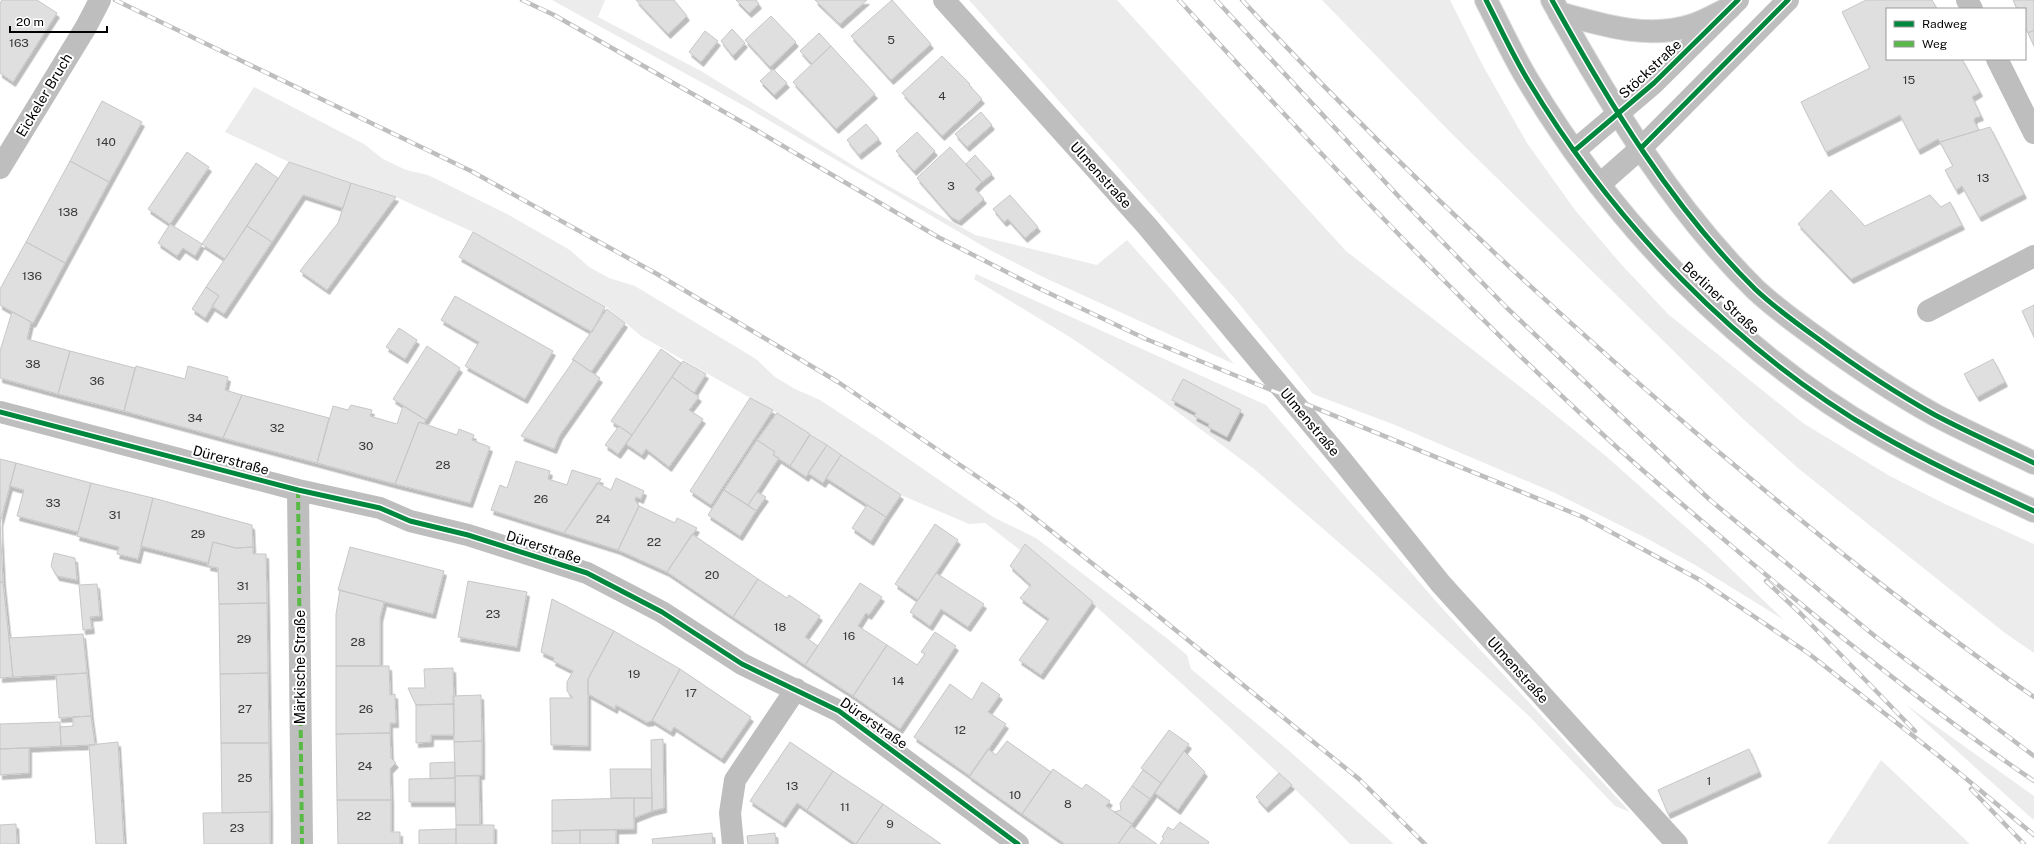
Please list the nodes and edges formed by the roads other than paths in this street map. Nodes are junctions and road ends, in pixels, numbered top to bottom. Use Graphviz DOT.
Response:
graph roads {
  1 [pos="100,0"];
  2 [pos="944,0"];
  3 [pos="1486,0"];
  4 [pos="1788,0"];
  5 [pos="1734,4"];
  6 [pos="1556,6"];
  7 [pos="1998,60"];
  8 [pos="1619,114"];
  9 [pos="2034,133"];
  10 [pos="1641,148"];
  11 [pos="1574,151"];
  12 [pos="0,168"];
  13 [pos="1599,185"];
  14 [pos="2034,256"];
  15 [pos="1928,311"];
  16 [pos="0,412"];
  17 [pos="2034,463"];
  18 [pos="298,490"];
  19 [pos="2034,511"];
  20 [pos="796,689"];
  21 [pos="302,844"];
  22 [pos="733,844"];
  23 [pos="1018,844"];
  24 [pos="1677,844"];
  1 -- 12 [label="street, Eickeler Bruch"];
  2 -- 24 [label="street, Ulmenstraße"];
  3 -- 11 [label="street, Berliner Straße"];
  4 -- 10 [label="street"];
  5 -- 6 [label="street"];
  5 -- 8 [label="street, Stöckstraße"];
  6 -- 8 [label="street"];
  7 -- 9 [label="street"];
  8 -- 10 [label="street"];
  8 -- 11 [label="street, Stöckstraße"];
  10 -- 13 [label="street"];
  10 -- 17 [label="street"];
  11 -- 13 [label="street, Berliner Straße"];
  13 -- 19 [label="street, Berliner Straße"];
  14 -- 15 [label="street"];
  16 -- 18 [label="street, Dürerstraße"];
  18 -- 20 [label="street, Dürerstraße"];
  18 -- 21 [label="street, Märkische Straße"];
  20 -- 22 [label="street"];
  20 -- 23 [label="street, Dürerstraße"];
}
